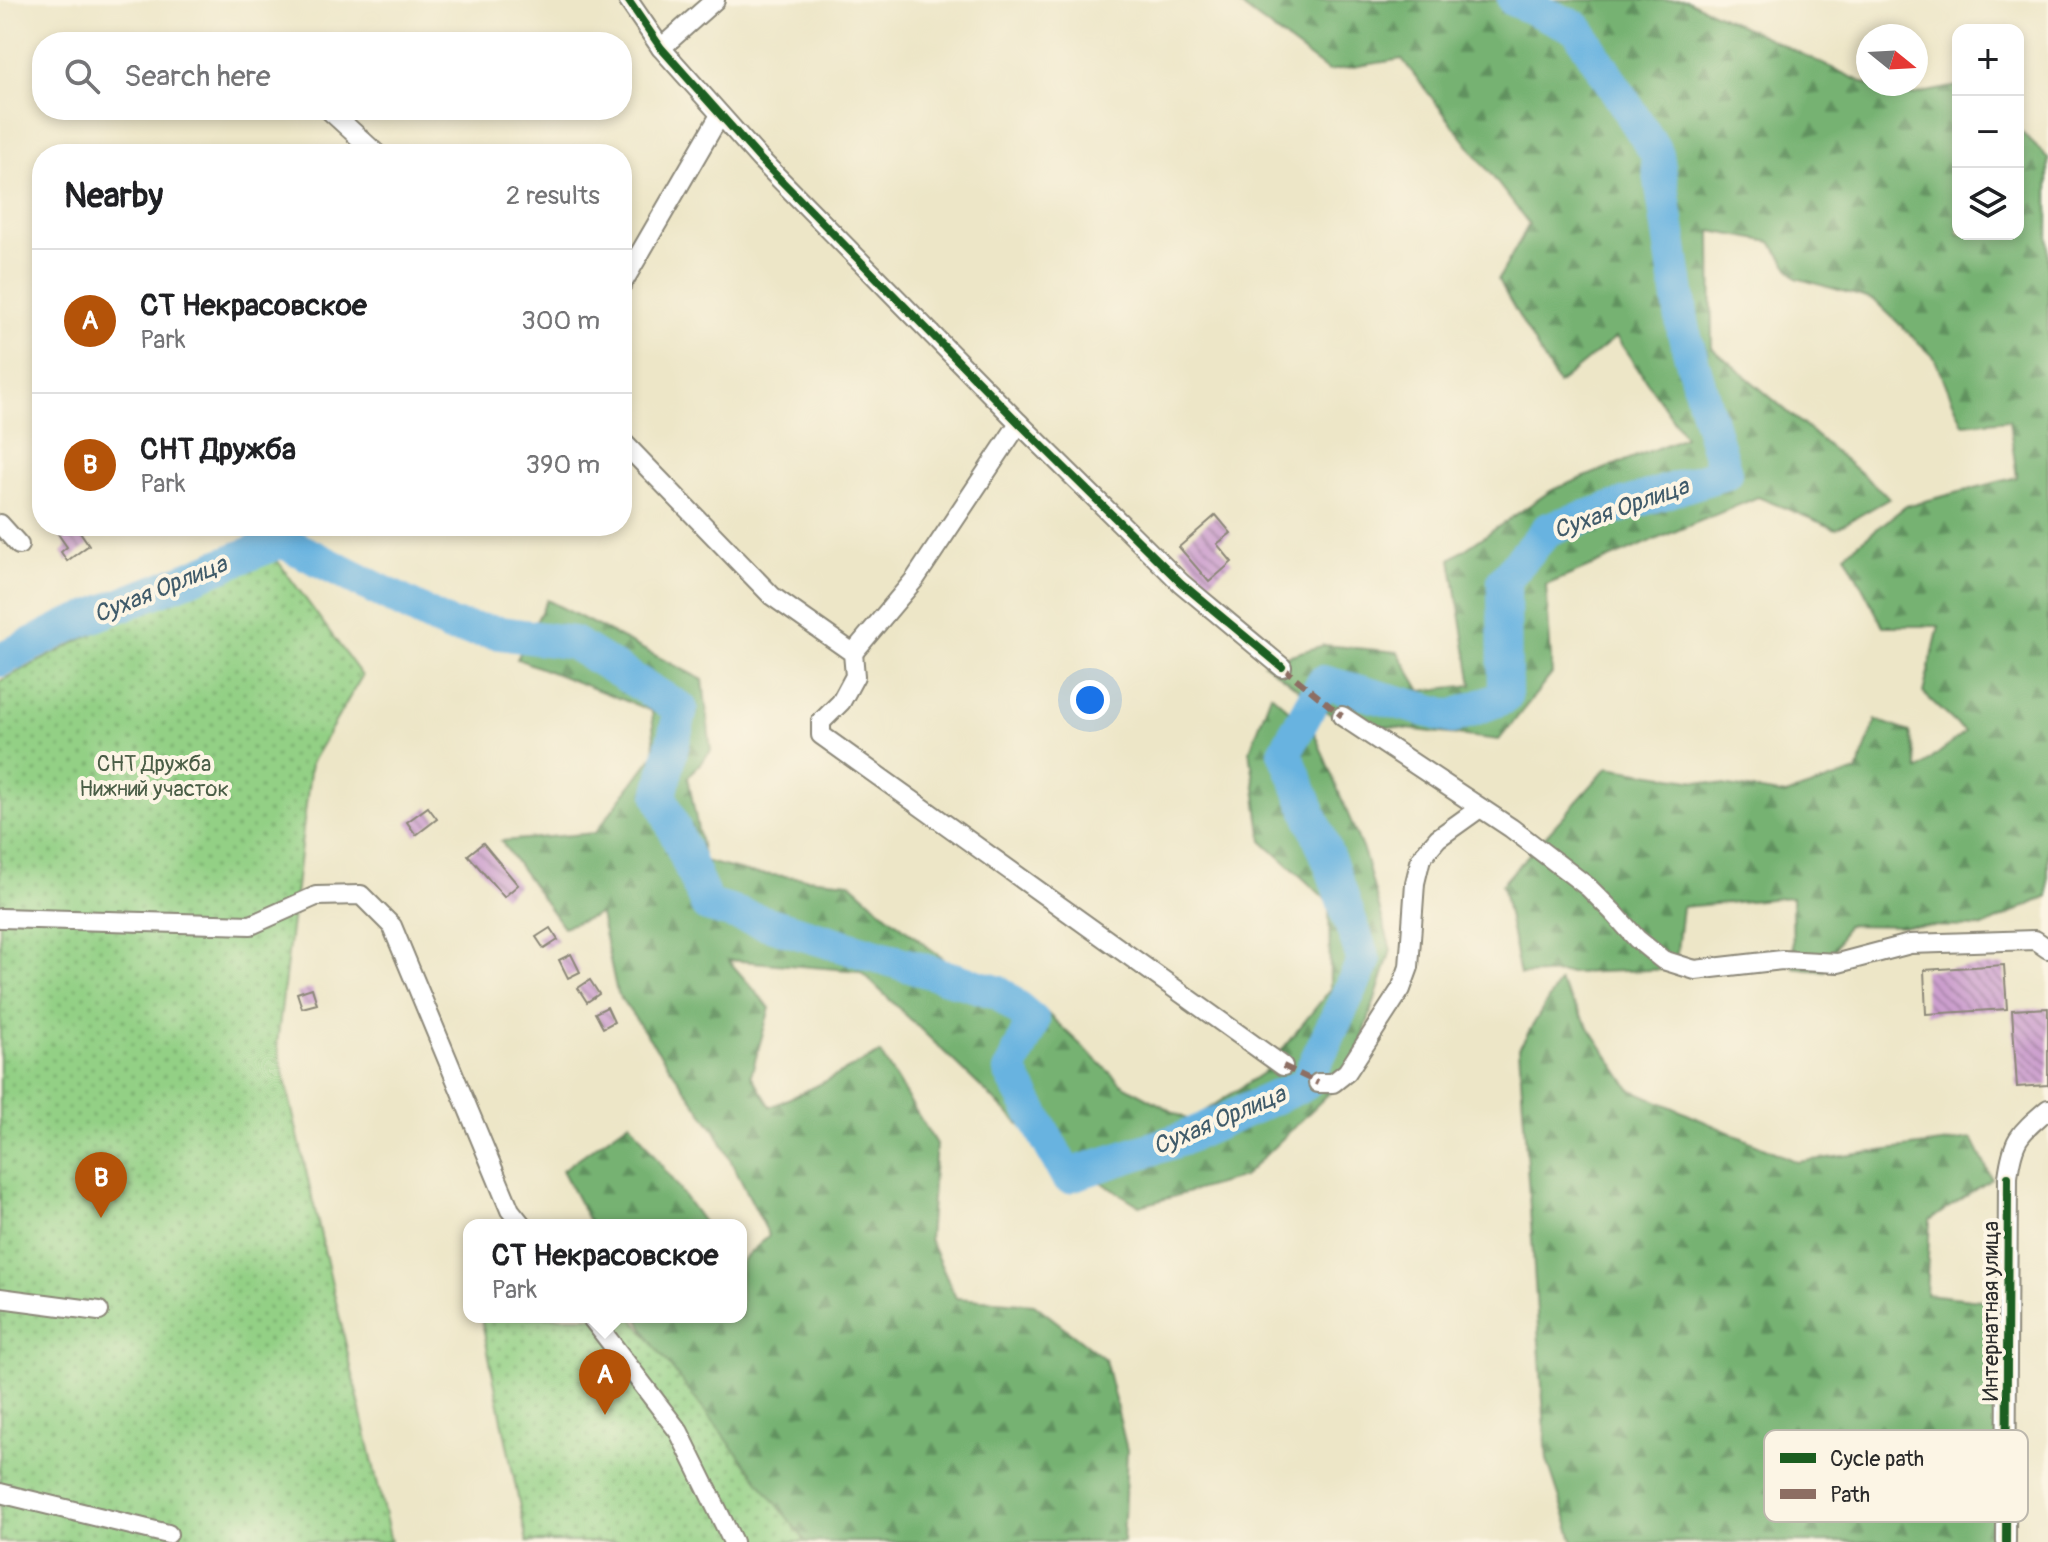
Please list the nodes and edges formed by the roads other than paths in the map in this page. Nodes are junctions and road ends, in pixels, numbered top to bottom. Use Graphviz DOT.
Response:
graph roads {
  1 [pos="628,0"];
  2 [pos="715,0"];
  3 [pos="661,48"];
  4 [pos="720,115"];
  5 [pos="340,120"];
  6 [pos="366,144"];
  7 [pos="632,267"];
  8 [pos="1019,423"];
  9 [pos="632,451"];
  10 [pos="0,524"];
  11 [pos="19,545"];
  12 [pos="853,653"];
  13 [pos="1282,667"];
  14 [pos="1342,716"];
  15 [pos="1480,808"];
  16 [pos="0,918"];
  17 [pos="2048,949"];
  18 [pos="1283,1066"];
  19 [pos="1318,1083"];
  20 [pos="2048,1109"];
  21 [pos="517,1219"];
  22 [pos="0,1298"];
  23 [pos="99,1311"];
  24 [pos="596,1323"];
  25 [pos="2007,1430"];
  26 [pos="0,1493"];
  27 [pos="2006,1522"];
  28 [pos="168,1534"];
  29 [pos="733,1542"];
  30 [pos="2006,1542"];
  1 -- 3 [label="street"];
  2 -- 3 [label="street"];
  3 -- 4 [label="street"];
  4 -- 7 [label="street"];
  4 -- 8 [label="street"];
  5 -- 6 [label="street"];
  8 -- 12 [label="street"];
  8 -- 13 [label="street"];
  9 -- 12 [label="street"];
  10 -- 11 [label="street"];
  12 -- 18 [label="street"];
  14 -- 15 [label="street"];
  15 -- 17 [label="street"];
  15 -- 19 [label="street"];
  16 -- 21 [label="street"];
  20 -- 25 [label="street, Интернатная улица"];
  22 -- 23 [label="street"];
  24 -- 29 [label="street"];
  26 -- 28 [label="street"];
  27 -- 30 [label="street, Интернатная улица"];
}
